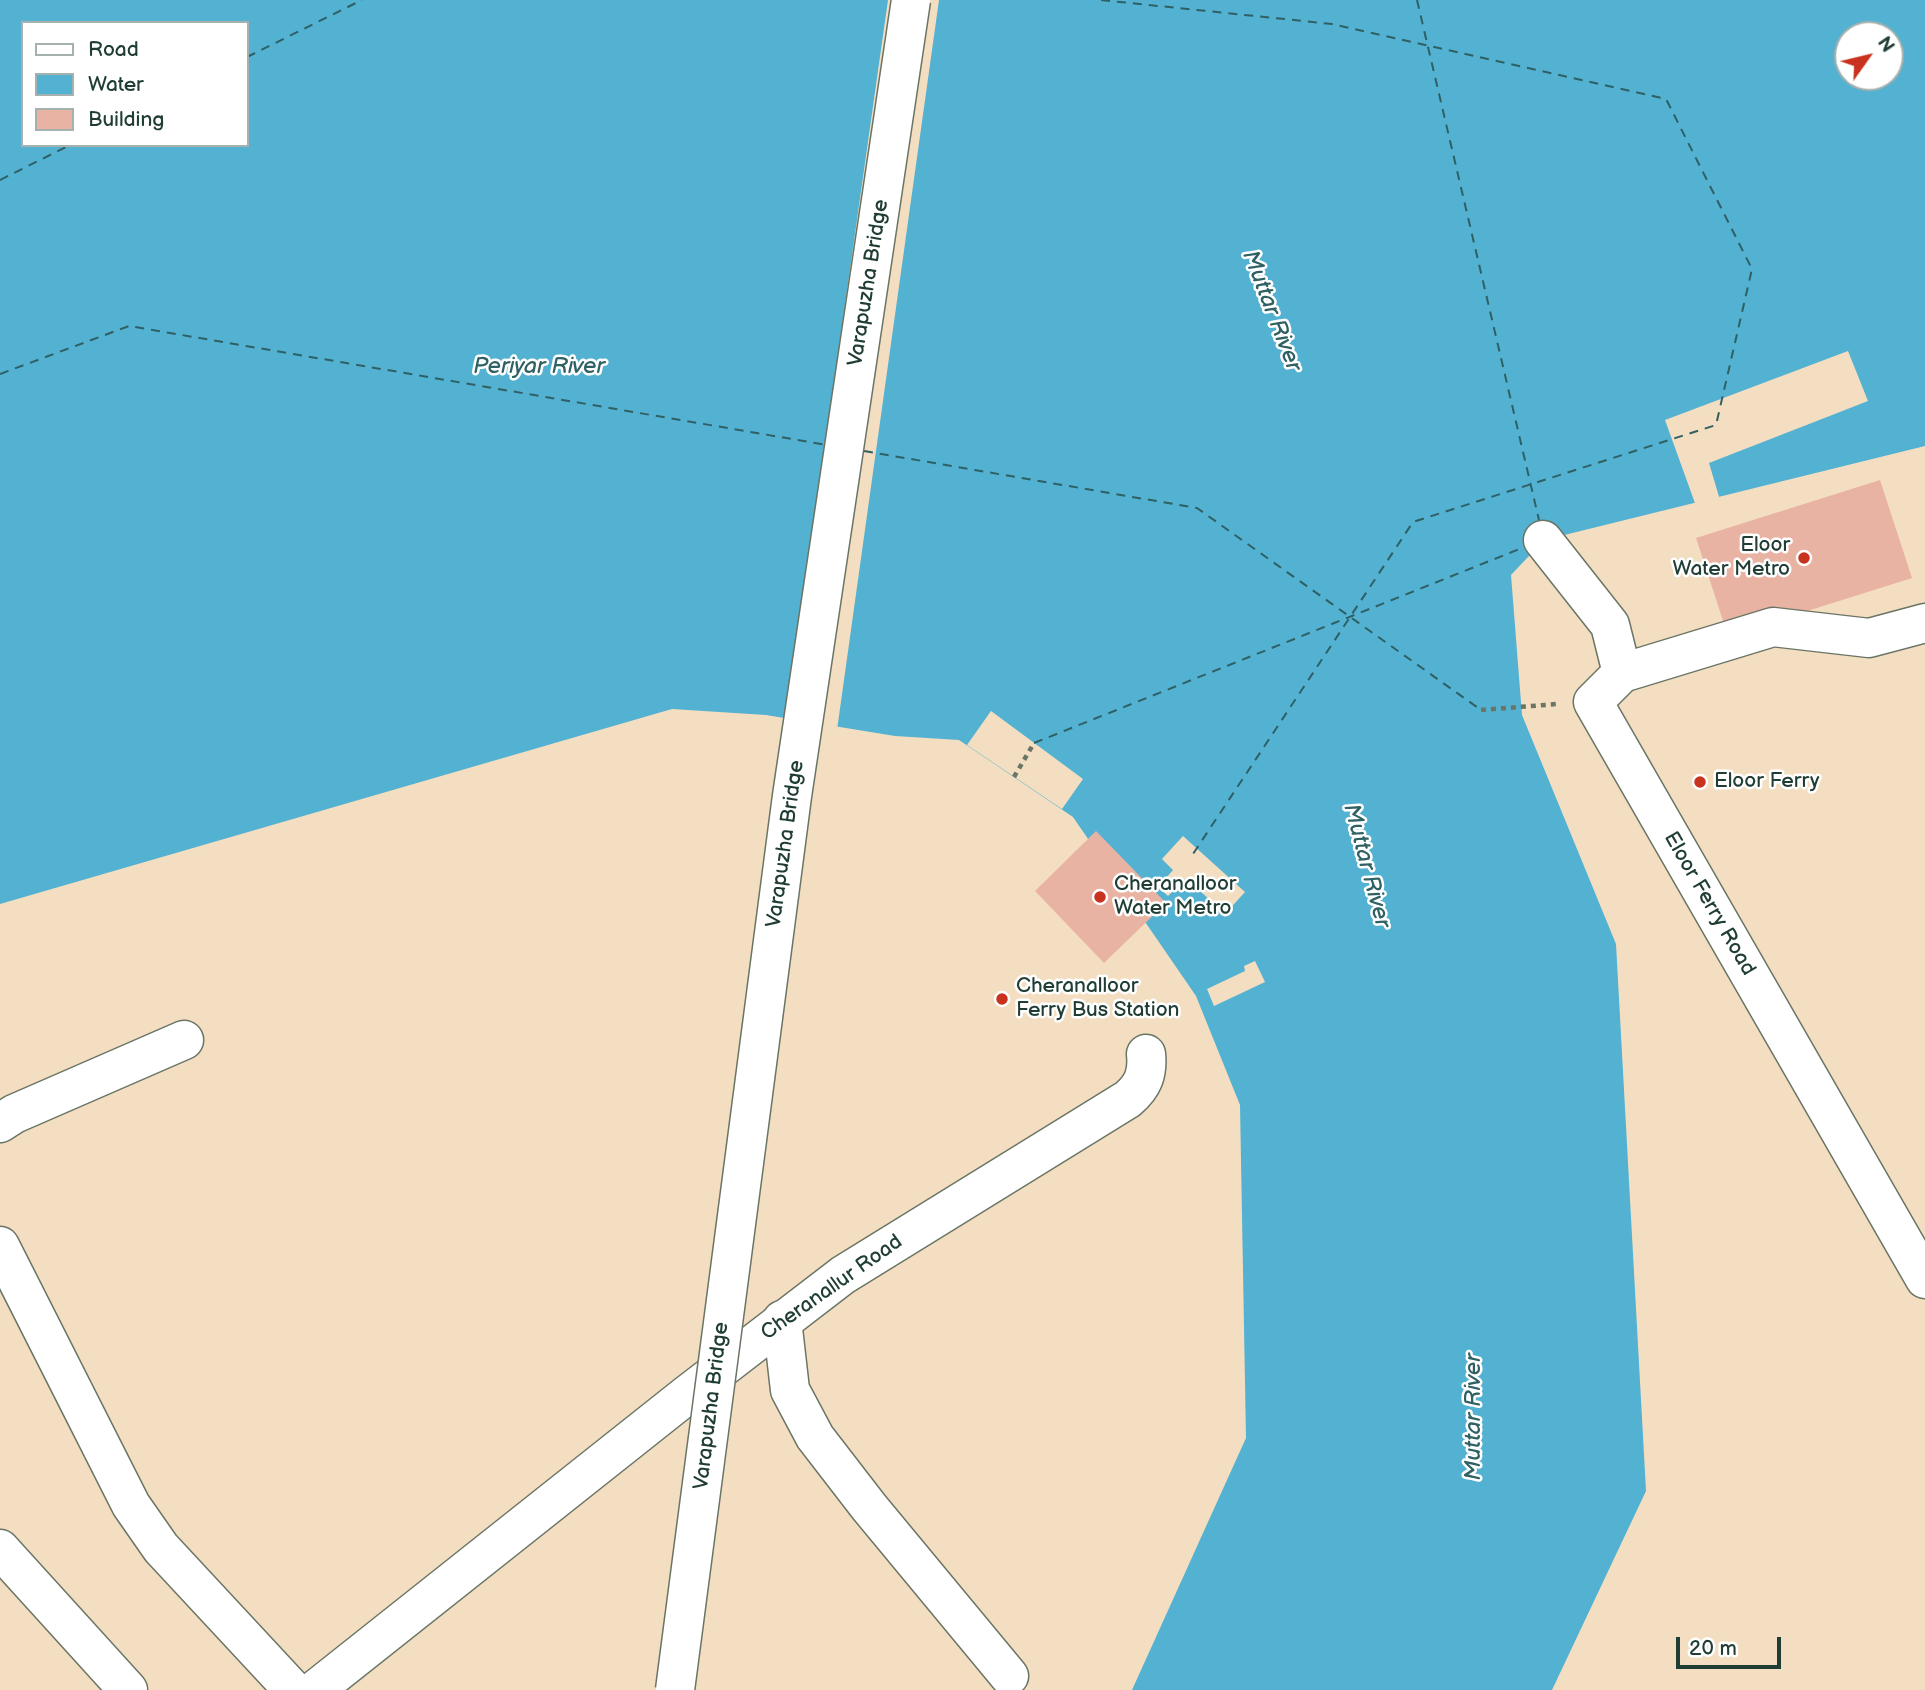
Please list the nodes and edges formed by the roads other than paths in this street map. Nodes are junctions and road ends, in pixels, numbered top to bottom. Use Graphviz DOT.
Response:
graph roads {
  1 [pos="911,0"];
  2 [pos="1544,540"];
  3 [pos="1925,623"];
  4 [pos="1622,673"];
  5 [pos="184,1040"];
  6 [pos="1146,1054"];
  7 [pos="0,1123"];
  8 [pos="0,1246"];
  9 [pos="1925,1279"];
  10 [pos="782,1320"];
  11 [pos="0,1549"];
  12 [pos="1009,1676"];
  13 [pos="128,1690"];
  14 [pos="293,1690"];
  15 [pos="315,1690"];
  16 [pos="675,1690"];
  1 -- 16 [label="main road, Varapuzha Bridge, bridge"];
  2 -- 4 [label="main road"];
  3 -- 4 [label="main road"];
  4 -- 9 [label="main road, Eloor Ferry Road"];
  5 -- 7 [label="main road"];
  6 -- 10 [label="main road, Cheranallur Road"];
  8 -- 14 [label="main road"];
  10 -- 12 [label="main road"];
  10 -- 15 [label="main road, Cheranallur Road"];
  11 -- 13 [label="main road"];
}
